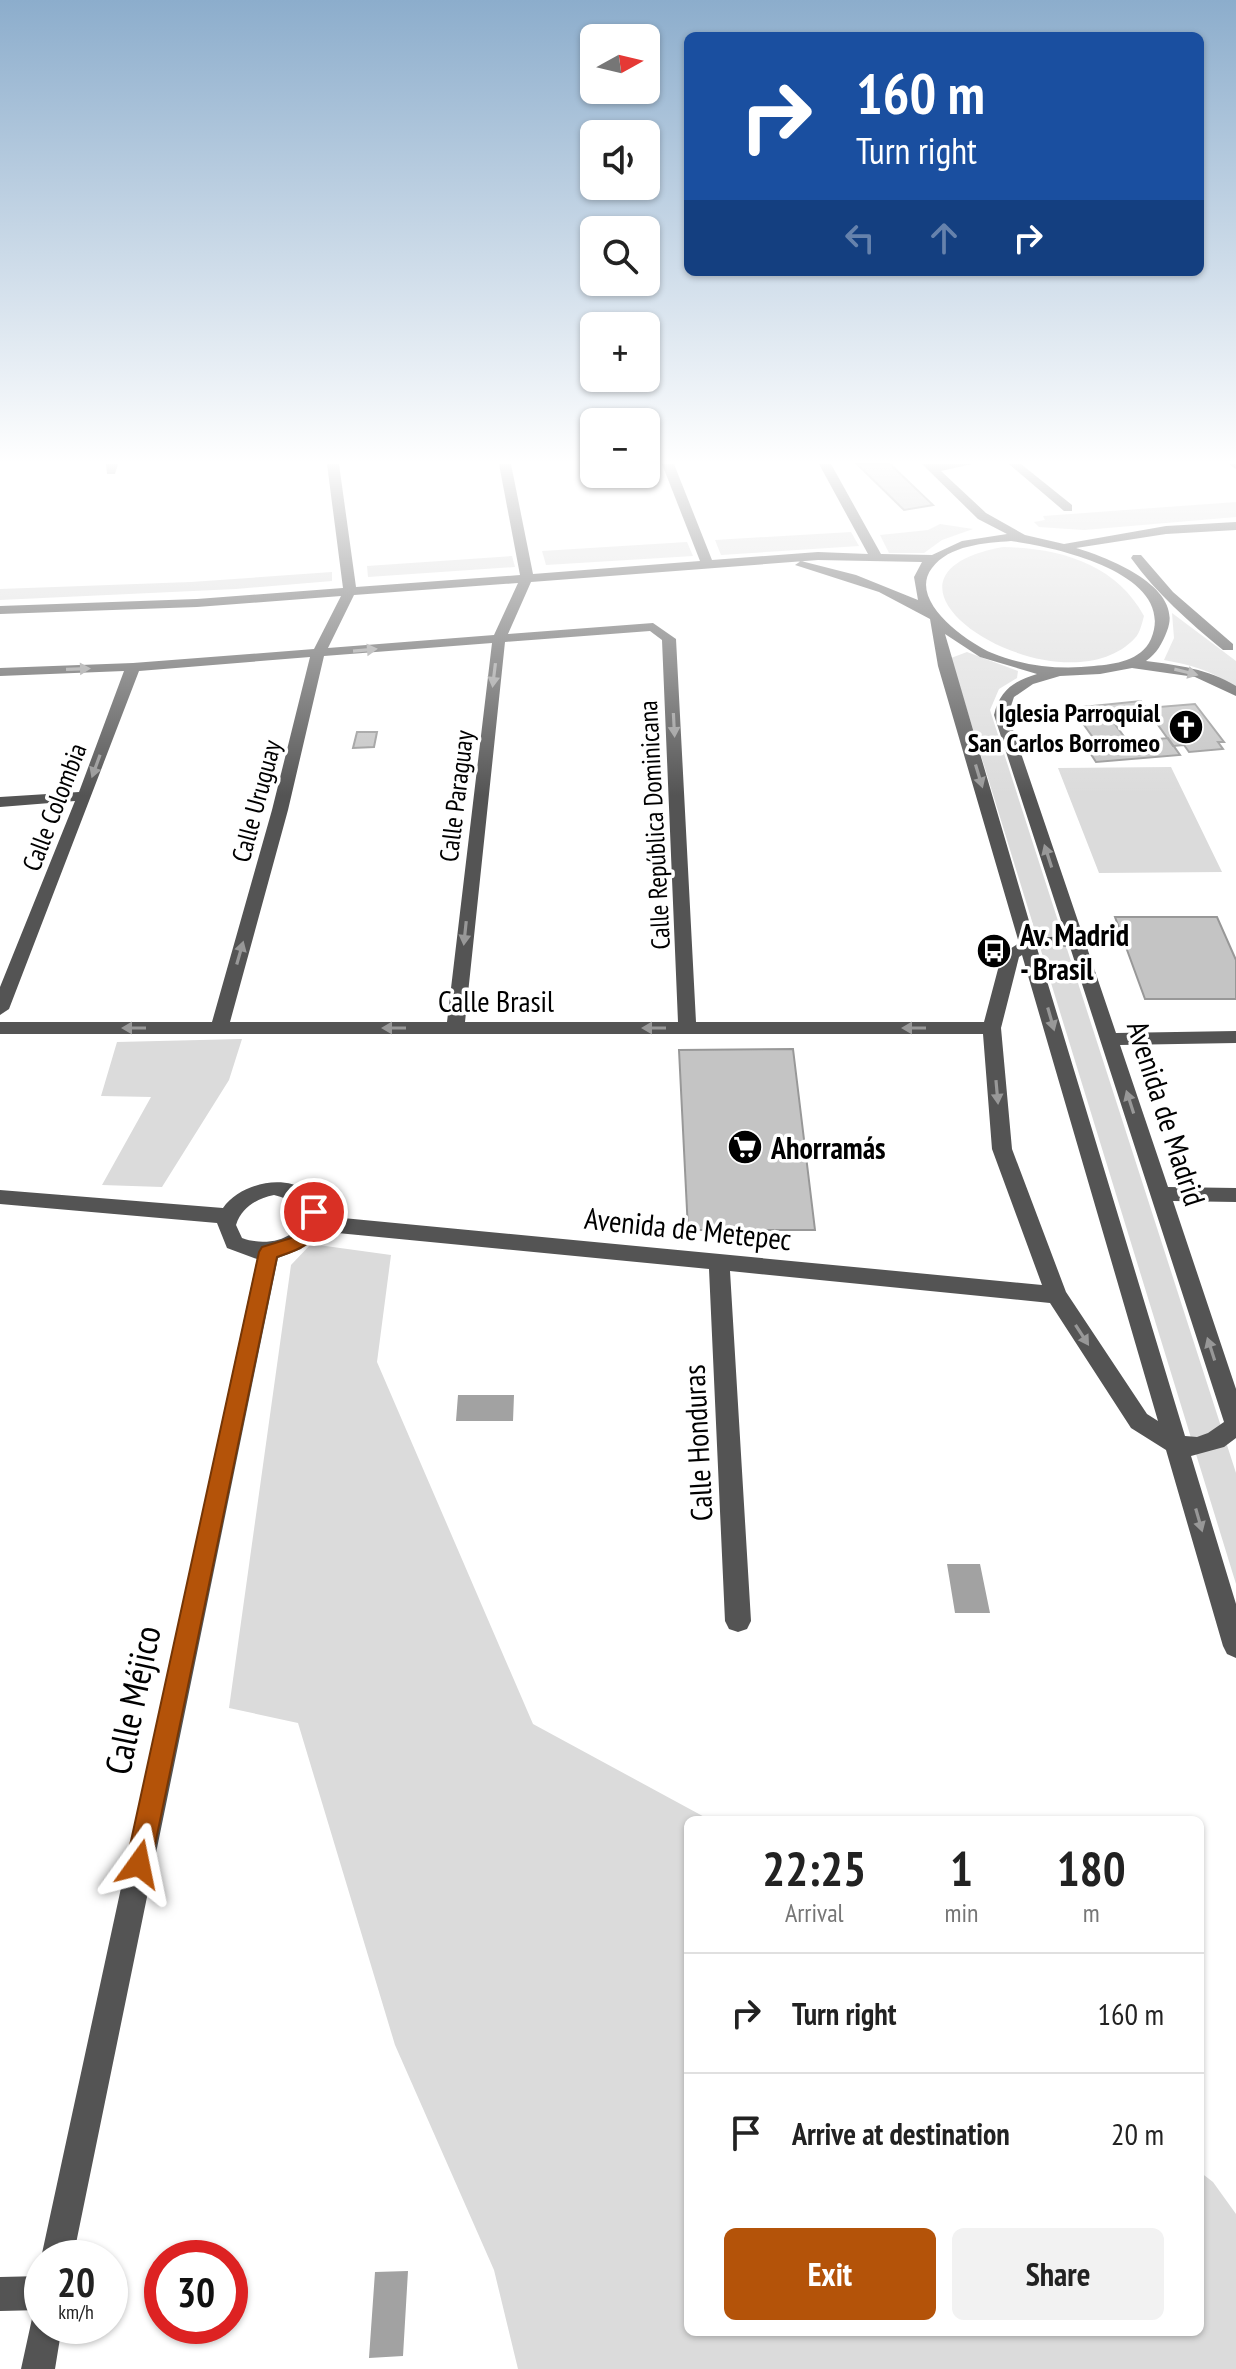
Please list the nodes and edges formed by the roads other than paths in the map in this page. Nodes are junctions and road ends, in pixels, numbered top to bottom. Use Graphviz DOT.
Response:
graph roads {
  1 [pos="348,575"];
  2 [pos="549,575"];
  3 [pos="847,575"];
  4 [pos="924,575"];
  5 [pos="1128,575"];
  6 [pos="1140,575"];
  7 [pos="1148,575"];
  8 [pos="527,576"];
  9 [pos="1142,585"];
  10 [pos="350,590"];
  11 [pos="1156,601"];
  12 [pos="0,610"];
  13 [pos="932,616"];
  14 [pos="499,639"];
  15 [pos="1232,650"];
  16 [pos="318,654"];
  17 [pos="1133,664"];
  18 [pos="133,667"];
  19 [pos="0,672"];
  20 [pos="1058,672"];
  21 [pos="1236,692"];
  22 [pos="85,796"];
  23 [pos="0,802"];
  24 [pos="1029,944"];
  25 [pos="1077,944"];
  26 [pos="0,1009"];
  27 [pos="0,1028"];
  28 [pos="219,1028"];
  29 [pos="455,1028"];
  30 [pos="687,1028"];
  31 [pos="992,1028"];
  32 [pos="1236,1037"];
  33 [pos="1109,1039"];
  34 [pos="1160,1194"];
  35 [pos="1236,1195"];
  36 [pos="0,1197"];
  37 [pos="228,1216"];
  38 [pos="313,1223"];
  39 [pos="269,1252"];
  40 [pos="719,1261"];
  41 [pos="1056,1295"];
  42 [pos="1236,1425"];
  43 [pos="1177,1445"];
  44 [pos="738,1621"];
  45 [pos="1236,1646"];
  46 [pos="61,2240"];
  47 [pos="24,2293"];
  48 [pos="0,2294"];
  49 [pos="42,2344"];
  50 [pos="38,2369"];
  1 -- 10 [label="street"];
  2 -- 8 [label="street"];
  3 -- 13 [label="street"];
  4 -- 13 [label="street"];
  5 -- 9 [label="street"];
  6 -- 9 [label="street"];
  7 -- 15 [label="street"];
  8 -- 10 [label="street"];
  8 -- 14 [label="street, Calle Paraguay"];
  9 -- 11 [label="street"];
  10 -- 12 [label="street"];
  10 -- 16 [label="street, Calle Uruguay"];
  11 -- 15 [label="street"];
  11 -- 17 [label="street"];
  13 -- 20 [label="street"];
  13 -- 24 [label="street, one-way"];
  16 -- 14 [label="street, one-way"];
  14 -- 29 [label="street, Calle Paraguay, one-way"];
  14 -- 30 [label="street, Calle República Dominicana, one-way"];
  16 -- 18 [label="street"];
  28 -- 16 [label="street, Calle Uruguay, one-way"];
  17 -- 20 [label="street"];
  17 -- 21 [label="street, one-way"];
  19 -- 18 [label="street, one-way"];
  18 -- 22 [label="street, Calle Colombia, one-way"];
  25 -- 20 [label="street, Avenida de Madrid, one-way"];
  22 -- 23 [label="street"];
  22 -- 26 [label="street, Calle Colombia"];
  24 -- 25 [label="street"];
  24 -- 31 [label="street"];
  24 -- 43 [label="street, one-way"];
  25 -- 33 [label="street, Avenida de Madrid"];
  28 -- 27 [label="street, Calle Brasil, one-way"];
  29 -- 28 [label="street, Calle Brasil, one-way"];
  30 -- 29 [label="street, Calle Brasil, one-way"];
  31 -- 30 [label="street, Calle Brasil, one-way"];
  31 -- 41 [label="street, one-way"];
  32 -- 33 [label="street"];
  34 -- 33 [label="street, Avenida de Madrid, one-way"];
  34 -- 35 [label="street"];
  42 -- 34 [label="street, Avenida de Madrid, one-way"];
  36 -- 37 [label="street"];
  37 -- 38 [label="street"];
  37 -- 39 [label="street"];
  38 -- 39 [label="street"];
  38 -- 40 [label="street, Avenida de Metepec"];
  39 -- 46 [label="street, Calle Méjico"];
  40 -- 41 [label="street, Avenida de Metepec"];
  40 -- 44 [label="street, Calle Honduras"];
  41 -- 43 [label="street, one-way"];
  42 -- 43 [label="street"];
  43 -- 45 [label="street, one-way"];
  47 -- 48 [label="street"];
  49 -- 50 [label="street"];
}
